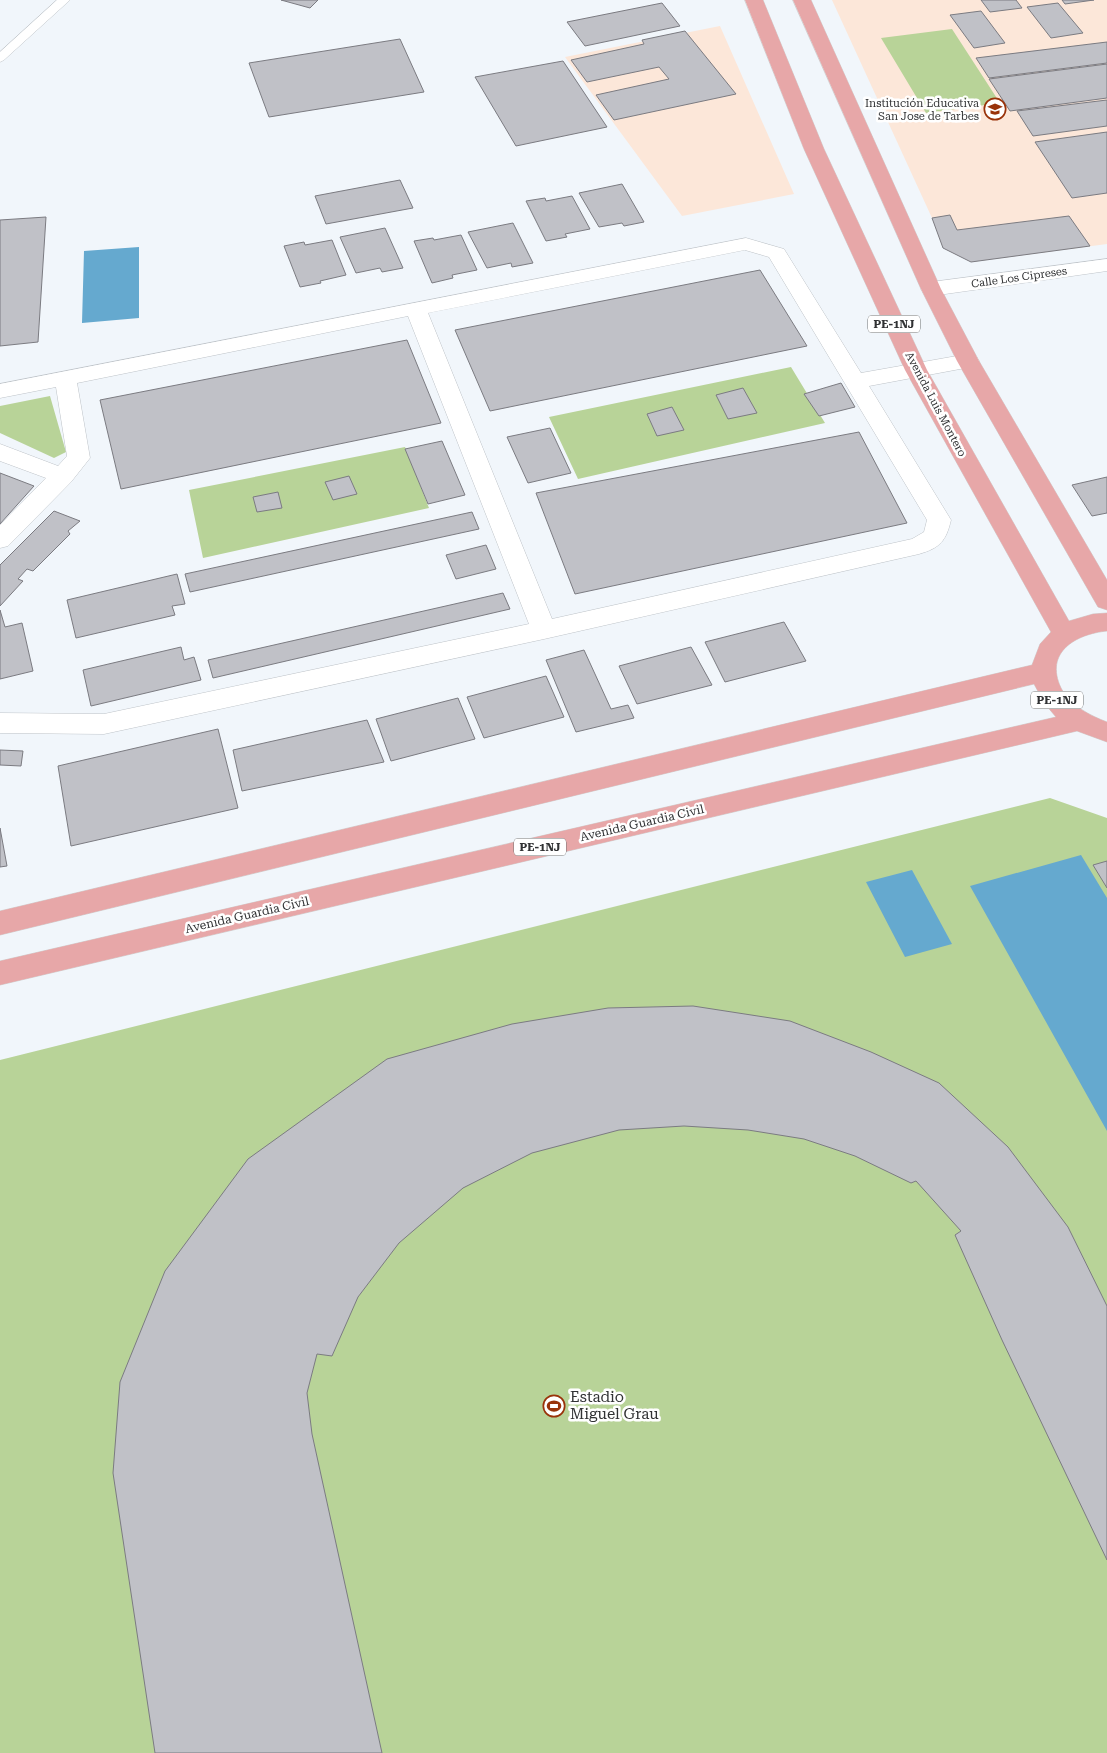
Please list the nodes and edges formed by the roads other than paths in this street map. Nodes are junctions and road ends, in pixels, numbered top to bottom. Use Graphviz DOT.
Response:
graph roads {
  1 [pos="64,0"];
  2 [pos="754,0"];
  3 [pos="802,0"];
  4 [pos="0,58"];
  5 [pos="1107,265"];
  6 [pos="932,289"];
  7 [pos="416,309"];
  8 [pos="968,361"];
  9 [pos="916,370"];
  10 [pos="65,377"];
  11 [pos="855,381"];
  12 [pos="0,391"];
  13 [pos="0,452"];
  14 [pos="63,476"];
  15 [pos="0,540"];
  16 [pos="1107,601"];
  17 [pos="1107,622"];
  18 [pos="544,630"];
  19 [pos="1064,634"];
  20 [pos="1044,672"];
  21 [pos="1079,721"];
  22 [pos="0,723"];
  23 [pos="1107,732"];
  24 [pos="0,923"];
  25 [pos="0,973"];
  1 -- 4 [label="lane"];
  2 -- 9 [label="main road, Avenida Luis Montero / PE-1NJ"];
  3 -- 6 [label="main road"];
  5 -- 6 [label="street, Calle Los Cipreses"];
  6 -- 8 [label="main road"];
  7 -- 10 [label="street"];
  7 -- 11 [label="street"];
  7 -- 18 [label="street"];
  8 -- 9 [label="street"];
  8 -- 16 [label="main road"];
  9 -- 11 [label="street"];
  9 -- 19 [label="main road, Avenida Luis Montero / PE-1NJ"];
  10 -- 12 [label="street"];
  10 -- 14 [label="street"];
  11 -- 18 [label="street"];
  13 -- 14 [label="street"];
  14 -- 15 [label="street"];
  17 -- 19 [label="main road"];
  18 -- 22 [label="street"];
  19 -- 20 [label="main road"];
  20 -- 21 [label="main road, PE-1NJ"];
  20 -- 24 [label="main road, PE-1NJ"];
  21 -- 23 [label="main road, PE-1NJ"];
  21 -- 25 [label="main road, Avenida Guardia Civil / PE-1NJ"];
}
